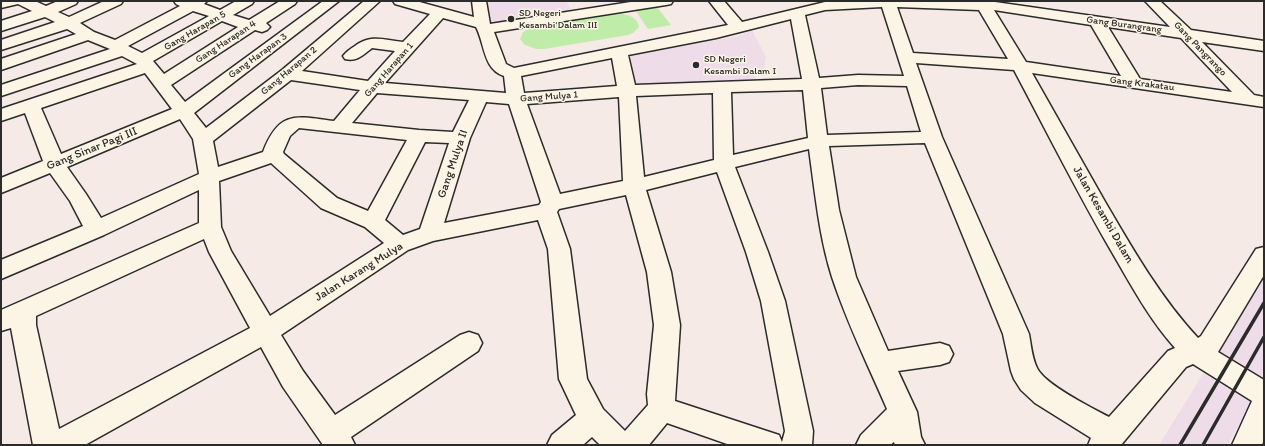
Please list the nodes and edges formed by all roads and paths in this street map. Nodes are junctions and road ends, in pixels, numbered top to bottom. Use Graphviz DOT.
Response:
graph roads {
  1 [pos="14,1"];
  2 [pos="23,1"];
  3 [pos="71,1"];
  4 [pos="116,1"];
  5 [pos="247,1"];
  6 [pos="290,1"];
  7 [pos="332,1"];
  8 [pos="373,1"];
  9 [pos="400,1"];
  10 [pos="479,1"];
  11 [pos="666,1"];
  12 [pos="716,1"];
  13 [pos="888,1"];
  14 [pos="1070,1"];
  15 [pos="1152,1"];
  16 [pos="191,2"];
  17 [pos="982,3"];
  18 [pos="1,4"];
  19 [pos="772,4"];
  20 [pos="824,4"];
  21 [pos="45,12"];
  22 [pos="439,13"];
  23 [pos="793,14"];
  24 [pos="222,15"];
  25 [pos="1090,20"];
  26 [pos="69,24"];
  27 [pos="1,26"];
  28 [pos="252,26"];
  29 [pos="483,26"];
  30 [pos="738,27"];
  31 [pos="290,32"];
  32 [pos="1186,34"];
  33 [pos="88,36"];
  34 [pos="328,38"];
  35 [pos="1,45"];
  36 [pos="1264,46"];
  37 [pos="407,47"];
  38 [pos="120,48"];
  39 [pos="619,52"];
  40 [pos="351,56"];
  41 [pos="906,57"];
  42 [pos="146,63"];
  43 [pos="1,65"];
  44 [pos="1020,66"];
  45 [pos="513,72"];
  46 [pos="288,74"];
  47 [pos="914,80"];
  48 [pos="162,83"];
  49 [pos="1134,83"];
  50 [pos="812,84"];
  51 [pos="374,87"];
  52 [pos="722,88"];
  53 [pos="1,91"];
  54 [pos="627,91"];
  55 [pos="480,96"];
  56 [pos="1247,98"];
  57 [pos="517,99"];
  58 [pos="1264,102"];
  59 [pos="31,105"];
  60 [pos="184,111"];
  61 [pos="1,115"];
  62 [pos="338,127"];
  63 [pos="419,136"];
  64 [pos="932,136"];
  65 [pos="460,138"];
  66 [pos="203,139"];
  67 [pos="818,141"];
  68 [pos="274,155"];
  69 [pos="724,164"];
  70 [pos="55,165"];
  71 [pos="208,178"];
  72 [pos="1,186"];
  73 [pos="634,186"];
  74 [pos="549,207"];
  75 [pos="373,222"];
  76 [pos="210,227"];
  77 [pos="96,230"];
  78 [pos="430,234"];
  79 [pos="400,244"];
  80 [pos="1264,255"];
  81 [pos="1,270"];
  82 [pos="12,316"];
  83 [pos="265,332"];
  84 [pos="468,343"];
  85 [pos="1195,352"];
  86 [pos="940,354"];
  87 [pos="880,363"];
  88 [pos="1264,394"];
  89 [pos="1264,405"];
  90 [pos="662,409"];
  91 [pos="903,412"];
  92 [pos="593,418"];
  93 [pos="336,439"];
  94 [pos="1108,440"];
  95 [pos="48,445"];
  96 [pos="57,445"];
  97 [pos="562,445"];
  98 [pos="619,445"];
  99 [pos="631,445"];
  100 [pos="769,445"];
  101 [pos="796,445"];
  102 [pos="871,445"];
  103 [pos="910,445"];
  104 [pos="1246,445"];
  1 -- 18 [label="street"];
  2 -- 21 [label="street"];
  3 -- 21 [label="street"];
  4 -- 26 [label="street"];
  5 -- 24 [label="street, Gang Harapan 5"];
  6 -- 28 [label="street, Gang Harapan 4"];
  7 -- 31 [label="street, Gang Harapan 3"];
  8 -- 34 [label="street, Gang Harapan 2"];
  9 -- 22 [label="street"];
  10 -- 29 [label="street"];
  11 -- 29 [label="street"];
  12 -- 30 [label="street"];
  13 -- 17 [label="street, Gang Burangrang"];
  13 -- 20 [label="street, Gang Burangrang"];
  13 -- 41 [label="street"];
  14 -- 25 [label="street"];
  15 -- 32 [label="street, Gang Pangrango"];
  16 -- 24 [label="street"];
  16 -- 38 [label="street"];
  17 -- 25 [label="street, Gang Burangrang"];
  17 -- 44 [label="street, Jalan Kesambi Dalam"];
  19 -- 23 [label="street"];
  20 -- 23 [label="street, Gang Burangrang"];
  21 -- 26 [label="street"];
  21 -- 27 [label="street"];
  22 -- 29 [label="street"];
  22 -- 37 [label="street, Gang Harapan 1"];
  23 -- 30 [label="street, Gang Burangrang"];
  23 -- 50 [label="street"];
  24 -- 28 [label="street"];
  24 -- 42 [label="street, Gang Harapan 5"];
  25 -- 32 [label="street, Gang Burangrang"];
  25 -- 49 [label="street"];
  26 -- 33 [label="street"];
  26 -- 35 [label="street"];
  28 -- 31 [label="street"];
  28 -- 48 [label="street, Gang Harapan 4"];
  29 -- 45 [label="street"];
  30 -- 39 [label="street, Gang Burangrang"];
  31 -- 34 [label="street"];
  31 -- 60 [label="street, Gang Harapan 3"];
  32 -- 36 [label="street, Gang Burangrang"];
  32 -- 56 [label="street, Gang Pangrango"];
  33 -- 38 [label="street"];
  33 -- 43 [label="street"];
  34 -- 46 [label="street, Gang Harapan 2"];
  37 -- 40 [label="street"];
  37 -- 51 [label="street, Gang Harapan 1"];
  38 -- 42 [label="street"];
  38 -- 53 [label="street"];
  39 -- 45 [label="street, Gang Burangrang"];
  39 -- 54 [label="street"];
  41 -- 44 [label="street, Gang Krakatau"];
  41 -- 47 [label="street"];
  42 -- 48 [label="street"];
  42 -- 59 [label="street, Gang Harapan 5"];
  44 -- 49 [label="street, Gang Krakatau"];
  44 -- 85 [label="street, Jalan Kesambi Dalam"];
  45 -- 57 [label="street"];
  46 -- 51 [label="street, Gang Mulya 1"];
  46 -- 66 [label="street, Gang Harapan 2"];
  47 -- 50 [label="street, Gang Mulya 1"];
  47 -- 64 [label="street"];
  48 -- 60 [label="street"];
  49 -- 56 [label="street, Gang Krakatau"];
  50 -- 52 [label="street, Gang Mulya 1"];
  50 -- 67 [label="street"];
  51 -- 55 [label="street, Gang Mulya 1"];
  51 -- 62 [label="street, Gang Harapan 1"];
  52 -- 54 [label="street, Gang Mulya 1"];
  52 -- 69 [label="street"];
  54 -- 57 [label="street, Gang Mulya 1"];
  54 -- 73 [label="street"];
  55 -- 57 [label="street, Gang Mulya 1"];
  55 -- 65 [label="street, Gang Mulya II"];
  56 -- 58 [label="street, Gang Krakatau"];
  57 -- 74 [label="street"];
  59 -- 61 [label="street, Gang Harapan 5"];
  59 -- 70 [label="street"];
  60 -- 66 [label="street"];
  60 -- 70 [label="street, Gang Sinar Pagi III"];
  62 -- 63 [label="street"];
  62 -- 68 [label="street"];
  63 -- 65 [label="street"];
  63 -- 75 [label="street"];
  64 -- 67 [label="street, Jalan Karang Mulya"];
  64 -- 94 [label="street"];
  65 -- 78 [label="street, Gang Mulya II"];
  66 -- 71 [label="street"];
  67 -- 69 [label="street, Jalan Karang Mulya"];
  67 -- 87 [label="street"];
  68 -- 71 [label="street"];
  68 -- 75 [label="street"];
  69 -- 73 [label="street, Jalan Karang Mulya"];
  69 -- 101 [label="street"];
  70 -- 72 [label="street, Gang Sinar Pagi III"];
  70 -- 77 [label="street"];
  71 -- 76 [label="street"];
  71 -- 77 [label="street"];
  73 -- 74 [label="street, Jalan Karang Mulya"];
  73 -- 90 [label="street"];
  74 -- 78 [label="street, Jalan Karang Mulya"];
  74 -- 92 [label="street"];
  75 -- 79 [label="street"];
  76 -- 82 [label="street"];
  76 -- 83 [label="street"];
  77 -- 81 [label="street"];
  78 -- 79 [label="street, Jalan Karang Mulya"];
  79 -- 83 [label="street, Jalan Karang Mulya"];
  80 -- 85 [label="street"];
  82 -- 95 [label="street"];
  83 -- 93 [label="street"];
  83 -- 96 [label="street, Jalan Karang Mulya"];
  84 -- 93 [label="street"];
  85 -- 88 [label="street, Jalan Kesambi Dalam"];
  85 -- 94 [label="street"];
  86 -- 87 [label="street"];
  87 -- 91 [label="street"];
  89 -- 104 [label="street"];
  90 -- 99 [label="street"];
  90 -- 100 [label="street"];
  91 -- 102 [label="street"];
  91 -- 103 [label="street"];
  92 -- 97 [label="street"];
  92 -- 98 [label="street"];
}
